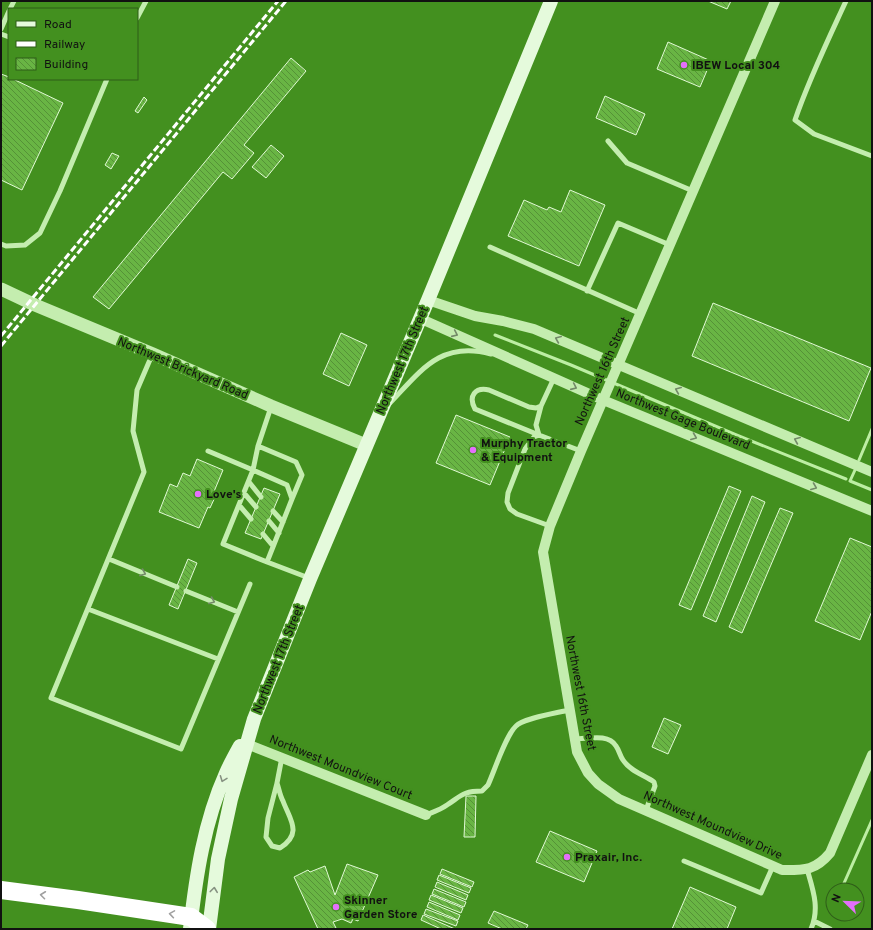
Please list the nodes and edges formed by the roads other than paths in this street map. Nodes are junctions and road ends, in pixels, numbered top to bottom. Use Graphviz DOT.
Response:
graph roads {
  1 [pos="146,1"];
  2 [pos="551,1"];
  3 [pos="775,1"];
  4 [pos="846,1"];
  5 [pos="8,14"];
  6 [pos="138,16"];
  7 [pos="1,29"];
  8 [pos="107,80"];
  9 [pos="608,141"];
  10 [pos="872,156"];
  11 [pos="693,191"];
  12 [pos="1,244"];
  13 [pos="670,245"];
  14 [pos="490,247"];
  15 [pos="1,289"];
  16 [pos="587,291"];
  17 [pos="428,300"];
  18 [pos="641,314"];
  19 [pos="419,318"];
  20 [pos="153,354"];
  21 [pos="514,360"];
  22 [pos="619,365"];
  23 [pos="554,378"];
  24 [pos="603,400"];
  25 [pos="271,406"];
  26 [pos="541,406"];
  27 [pos="380,414"];
  28 [pos="539,435"];
  29 [pos="366,445"];
  30 [pos="258,446"];
  31 [pos="208,451"];
  32 [pos="581,451"];
  33 [pos="253,470"];
  34 [pos="872,472"];
  35 [pos="248,482"];
  36 [pos="244,493"];
  37 [pos="260,497"];
  38 [pos="292,500"];
  39 [pos="239,505"];
  40 [pos="256,507"];
  41 [pos="273,511"];
  42 [pos="872,511"];
  43 [pos="251,519"];
  44 [pos="269,521"];
  45 [pos="283,522"];
  46 [pos="550,526"];
  47 [pos="279,533"];
  48 [pos="263,534"];
  49 [pos="273,546"];
  50 [pos="109,560"];
  51 [pos="267,562"];
  52 [pos="310,579"];
  53 [pos="250,584"];
  54 [pos="177,587"];
  55 [pos="186,591"];
  56 [pos="88,609"];
  57 [pos="238,612"];
  58 [pos="218,659"];
  59 [pos="569,710"];
  60 [pos="254,720"];
  61 [pos="575,739"];
  62 [pos="247,744"];
  63 [pos="872,755"];
  64 [pos="282,757"];
  65 [pos="277,783"];
  66 [pos="598,784"];
  67 [pos="646,810"];
  68 [pos="426,815"];
  69 [pos="684,861"];
  70 [pos="774,866"];
  71 [pos="807,870"];
  72 [pos="1,890"];
  73 [pos="814,921"];
  74 [pos="190,923"];
  75 [pos="208,929"];
  76 [pos="811,929"];
  77 [pos="830,929"];
  1 -- 6 [label="lane"];
  2 -- 17 [label="main road, Northwest 17th Street"];
  3 -- 11 [label="street, Northwest 16th Street"];
  4 -- 10 [label="lane"];
  5 -- 7 [label="lane"];
  8 -- 12 [label="lane"];
  9 -- 11 [label="lane"];
  11 -- 13 [label="street, Northwest 16th Street"];
  13 -- 16 [label="lane"];
  13 -- 18 [label="street, Northwest 16th Street"];
  14 -- 16 [label="lane"];
  15 -- 20 [label="street, Northwest Brickyard Road"];
  16 -- 18 [label="lane"];
  17 -- 19 [label="main road, Northwest 17th Street"];
  22 -- 17 [label="street, Northwest Gage Boulevard, one-way"];
  18 -- 22 [label="street, Northwest 16th Street"];
  19 -- 21 [label="street, Northwest Gage Boulevard, one-way"];
  19 -- 27 [label="main road, Northwest 17th Street"];
  20 -- 25 [label="street, Northwest Brickyard Road"];
  20 -- 50 [label="lane"];
  21 -- 23 [label="street, Northwest Gage Boulevard"];
  21 -- 27 [label="lane"];
  22 -- 24 [label="street, Northwest 16th Street"];
  34 -- 22 [label="street, Northwest Gage Boulevard, one-way"];
  23 -- 24 [label="street, Northwest Gage Boulevard, one-way"];
  23 -- 26 [label="lane"];
  24 -- 32 [label="street, Northwest 16th Street"];
  24 -- 42 [label="street, Northwest Gage Boulevard, one-way"];
  25 -- 29 [label="street, Northwest Brickyard Road"];
  25 -- 30 [label="lane"];
  26 -- 28 [label="lane"];
  26 -- 28 [label="lane"];
  27 -- 29 [label="main road, Northwest 17th Street"];
  28 -- 32 [label="lane"];
  28 -- 46 [label="lane"];
  29 -- 52 [label="main road, Northwest 17th Street"];
  30 -- 33 [label="lane"];
  30 -- 38 [label="lane"];
  31 -- 33 [label="lane"];
  32 -- 46 [label="street, Northwest 16th Street"];
  33 -- 35 [label="lane"];
  33 -- 38 [label="lane"];
  35 -- 36 [label="lane"];
  35 -- 37 [label="lane"];
  36 -- 39 [label="lane"];
  36 -- 40 [label="lane"];
  38 -- 45 [label="lane"];
  39 -- 43 [label="lane"];
  39 -- 51 [label="lane"];
  41 -- 45 [label="lane"];
  44 -- 47 [label="lane"];
  45 -- 47 [label="lane"];
  46 -- 59 [label="street, Northwest 16th Street"];
  47 -- 49 [label="lane"];
  48 -- 49 [label="lane"];
  49 -- 51 [label="lane"];
  50 -- 54 [label="lane, one-way"];
  50 -- 56 [label="lane"];
  51 -- 52 [label="lane"];
  52 -- 60 [label="main road, Northwest 17th Street"];
  53 -- 57 [label="lane"];
  55 -- 57 [label="lane, one-way"];
  56 -- 58 [label="lane"];
  56 -- 58 [label="lane"];
  57 -- 58 [label="lane"];
  59 -- 61 [label="street, Northwest 16th Street"];
  59 -- 68 [label="lane"];
  60 -- 62 [label="main road, Northwest 17th Street"];
  60 -- 74 [label="main road, Northwest 17th Street, one-way"];
  61 -- 66 [label="street, Northwest 16th Street"];
  61 -- 67 [label="lane"];
  62 -- 64 [label="street, Northwest Moundview Court"];
  75 -- 62 [label="main road, Northwest 17th Street, one-way"];
  63 -- 71 [label="street, Northwest Moundview Drive"];
  64 -- 65 [label="lane"];
  64 -- 68 [label="street, Northwest Moundview Court"];
  65 -- 65 [label="lane"];
  66 -- 67 [label="street, Northwest Moundview Drive"];
  67 -- 70 [label="street, Northwest Moundview Drive"];
  69 -- 70 [label="lane"];
  70 -- 71 [label="street, Northwest Moundview Drive"];
  71 -- 73 [label="lane"];
  74 -- 72 [label="highway, one-way"];
  73 -- 76 [label="lane"];
  73 -- 77 [label="lane"];
  74 -- 75 [label="highway"];
}
